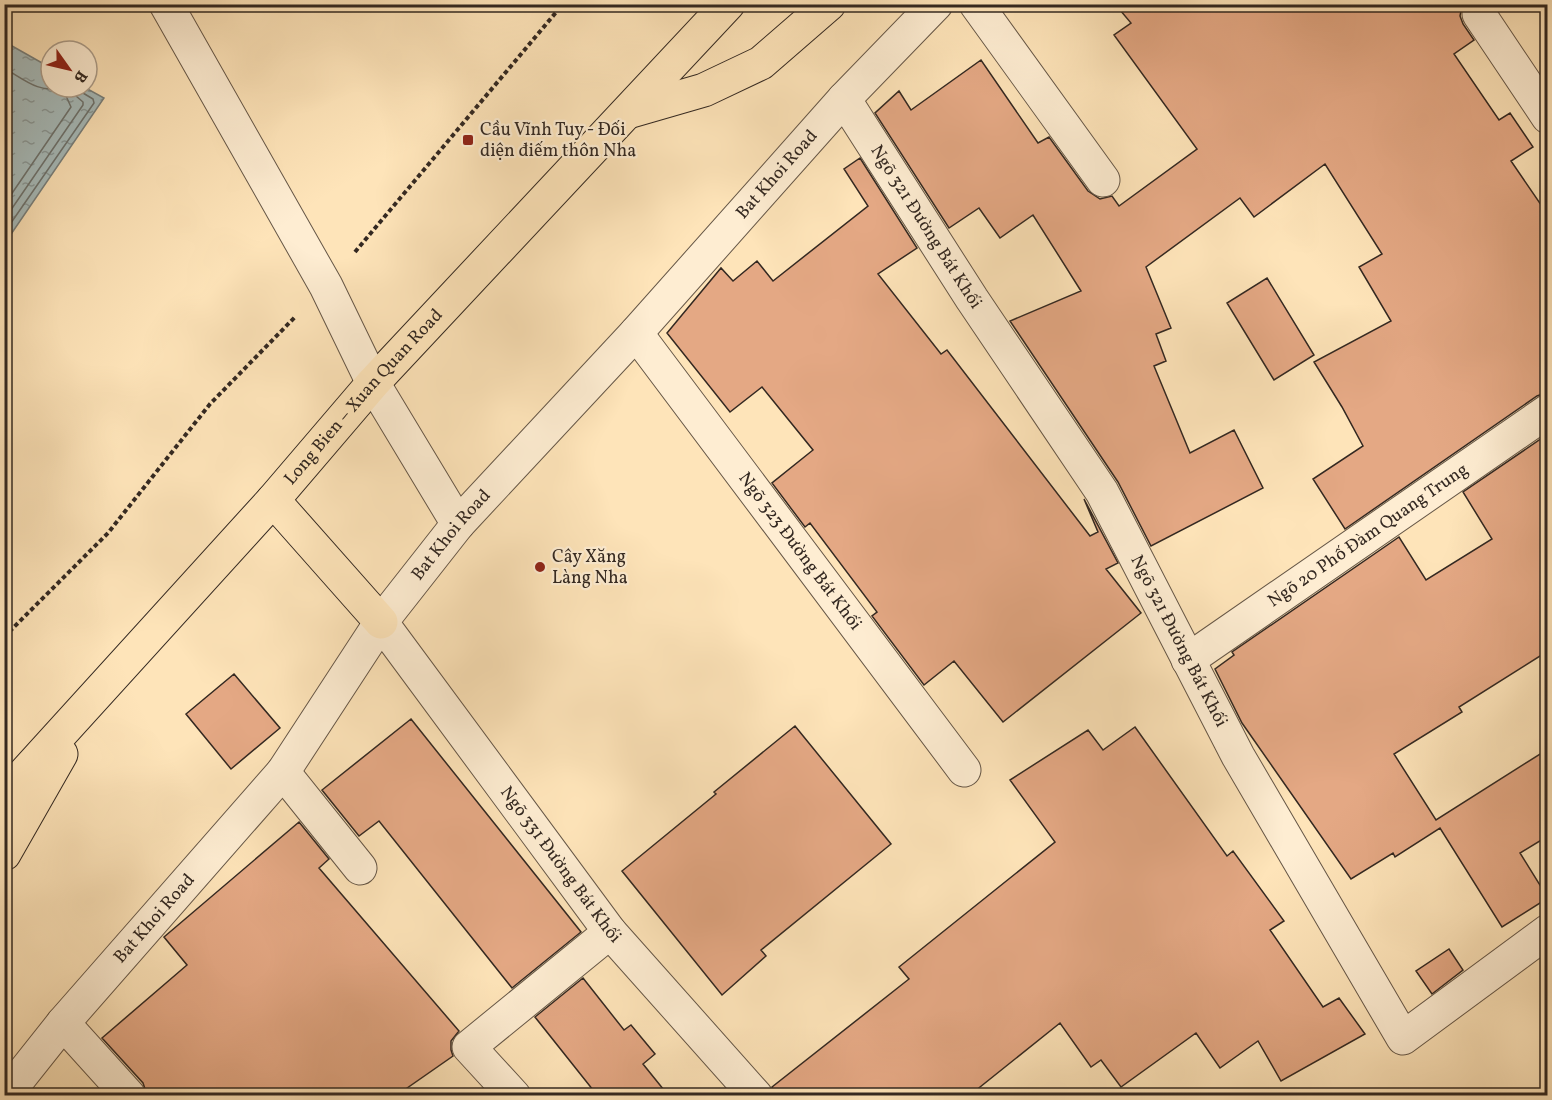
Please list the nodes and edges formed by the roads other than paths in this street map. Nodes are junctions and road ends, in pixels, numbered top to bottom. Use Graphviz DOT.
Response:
graph roads {
  1 [pos="166,4"];
  2 [pos="728,4"];
  3 [pos="829,4"];
  4 [pos="936,4"];
  5 [pos="976,4"];
  6 [pos="1479,14"];
  7 [pos="844,99"];
  8 [pos="628,112"];
  9 [pos="1548,117"];
  10 [pos="1102,180"];
  11 [pos="636,333"];
  12 [pos="373,382"];
  13 [pos="1548,411"];
  14 [pos="273,500"];
  15 [pos="458,524"];
  16 [pos="381,622"];
  17 [pos="1188,660"];
  18 [pos="90,701"];
  19 [pos="964,770"];
  20 [pos="283,772"];
  21 [pos="4,796"];
  22 [pos="4,854"];
  23 [pos="360,868"];
  24 [pos="1548,931"];
  25 [pos="610,932"];
  26 [pos="63,1023"];
  27 [pos="5,1095"];
  28 [pos="129,1095"];
  29 [pos="514,1095"];
  30 [pos="756,1095"];
  1 -- 12 [label="street"];
  2 -- 8 [label="main road, Long Bien – Xuan Quan Road"];
  3 -- 8 [label="main road"];
  4 -- 7 [label="street, Bat Khoi Road"];
  5 -- 10 [label="street"];
  6 -- 9 [label="street"];
  7 -- 11 [label="street, Bat Khoi Road"];
  7 -- 17 [label="street, Ngõ 321 Đường Bát Khối"];
  8 -- 12 [label="main road, Long Bien – Xuan Quan Road"];
  11 -- 15 [label="street, Bat Khoi Road"];
  11 -- 19 [label="street, Ngõ 323 Đường Bát Khối"];
  12 -- 14 [label="main road, Long Bien – Xuan Quan Road"];
  12 -- 15 [label="street"];
  13 -- 17 [label="street, Ngõ 20 Phố Đàm Quang Trung"];
  14 -- 16 [label="main road"];
  14 -- 18 [label="main road, Long Bien – Xuan Quan Road"];
  15 -- 16 [label="street, Bat Khoi Road"];
  16 -- 20 [label="street, Bat Khoi Road"];
  16 -- 25 [label="street, Ngõ 331 Đường Bát Khối"];
  17 -- 24 [label="street, Ngõ 321 Đường Bát Khối"];
  18 -- 21 [label="main road, Long Bien – Xuan Quan Road"];
  18 -- 22 [label="main road"];
  20 -- 23 [label="street"];
  20 -- 26 [label="street, Bat Khoi Road"];
  25 -- 29 [label="street"];
  25 -- 30 [label="street, Ngõ 331 Đường Bát Khối"];
  26 -- 27 [label="street, Bat Khoi Road"];
  26 -- 28 [label="street"];
}
